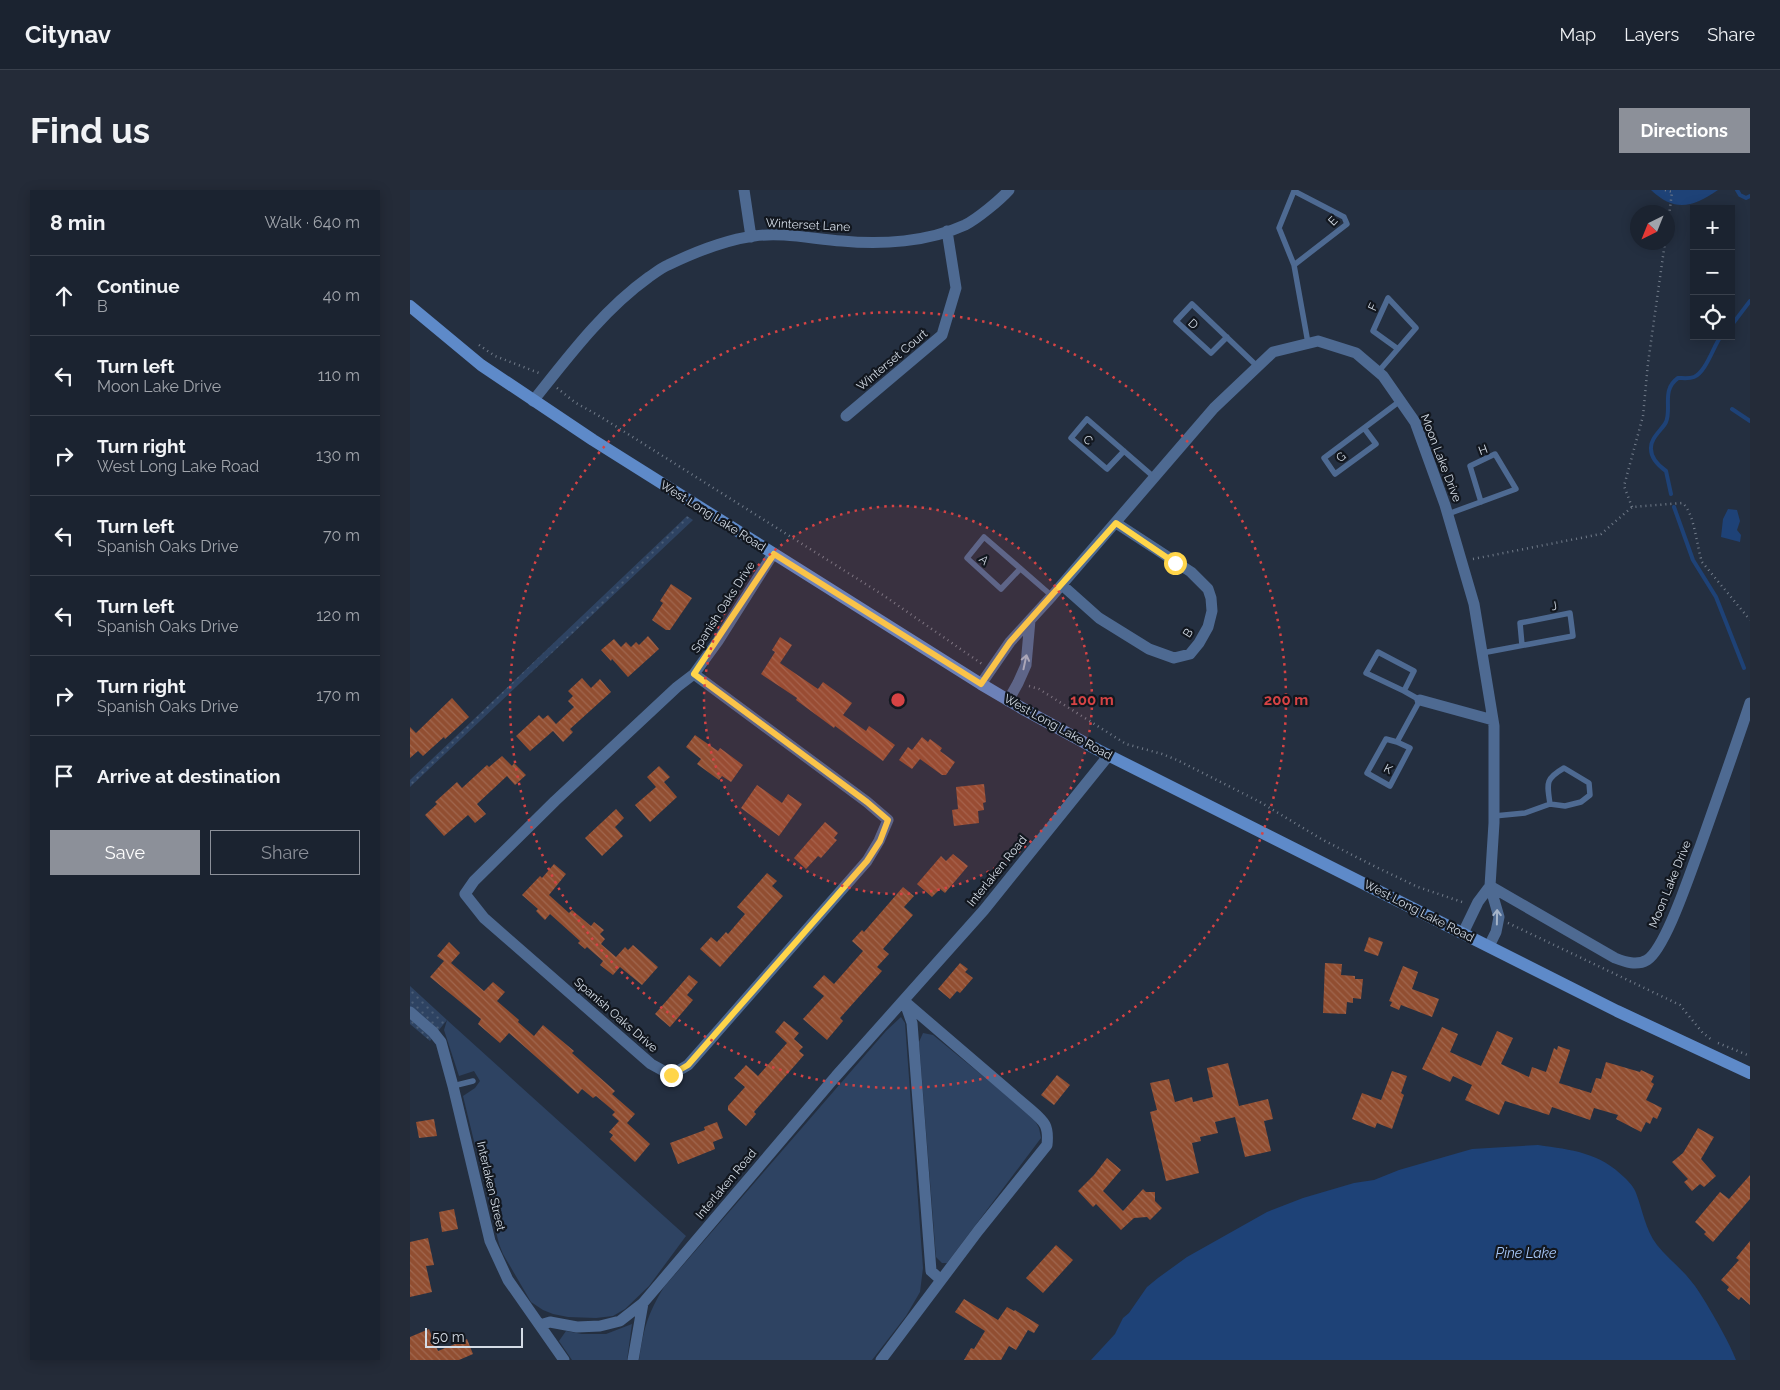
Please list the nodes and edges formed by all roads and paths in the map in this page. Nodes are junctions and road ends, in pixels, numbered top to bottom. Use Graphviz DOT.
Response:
graph roads {
  1 [pos="744,190"];
  2 [pos="1009,190"];
  3 [pos="1665,190"];
  4 [pos="1670,205"];
  5 [pos="948,231"];
  6 [pos="751,237"];
  7 [pos="1664,250"];
  8 [pos="1294,265"];
  9 [pos="410,306"];
  10 [pos="1227,337"];
  11 [pos="473,341"];
  12 [pos="1308,343"];
  13 [pos="1398,348"];
  14 [pos="1258,367"];
  15 [pos="1378,372"];
  16 [pos="549,380"];
  17 [pos="533,401"];
  18 [pos="1400,401"];
  19 [pos="846,416"];
  20 [pos="1364,428"];
  21 [pos="1124,451"];
  22 [pos="1155,478"];
  23 [pos="1481,502"];
  24 [pos="1632,507"];
  25 [pos="1448,514"];
  26 [pos="1116,523"];
  27 [pos="774,554"];
  28 [pos="1462,561"];
  29 [pos="1020,569"];
  30 [pos="1062,585"];
  31 [pos="1052,596"];
  32 [pos="1030,620"];
  33 [pos="1750,620"];
  34 [pos="1522,645"];
  35 [pos="1482,653"];
  36 [pos="991,670"];
  37 [pos="694,674"];
  38 [pos="1018,683"];
  39 [pos="981,684"];
  40 [pos="1404,691"];
  41 [pos="1008,700"];
  42 [pos="1420,700"];
  43 [pos="1750,703"];
  44 [pos="1493,720"];
  45 [pos="1397,742"];
  46 [pos="1109,755"];
  47 [pos="1550,804"];
  48 [pos="1494,816"];
  49 [pos="1490,886"];
  50 [pos="1475,908"];
  51 [pos="1499,917"];
  52 [pos="1463,933"];
  53 [pos="1489,946"];
  54 [pos="904,1001"];
  55 [pos="410,1012"];
  56 [pos="1750,1056"];
  57 [pos="1750,1073"];
  58 [pos="473,1081"];
  59 [pos="453,1086"];
  60 [pos="941,1280"];
  61 [pos="643,1302"];
  62 [pos="540,1325"];
  63 [pos="564,1360"];
  64 [pos="633,1360"];
  65 [pos="881,1360"];
  1 -- 6 [label="street"];
  2 -- 5 [label="street, Winterset Lane"];
  3 -- 4 [label="path"];
  5 -- 6 [label="street, Winterset Lane"];
  5 -- 19 [label="street, Winterset Court"];
  6 -- 16 [label="street, Winterset Lane"];
  7 -- 24 [label="path"];
  8 -- 8 [label="lane, E"];
  8 -- 12 [label="lane, E"];
  9 -- 17 [label="main road, West Long Lake Road"];
  10 -- 10 [label="lane, D"];
  10 -- 14 [label="lane, D"];
  11 -- 16 [label="path"];
  12 -- 14 [label="street, Moon Lake Drive"];
  12 -- 15 [label="street, Moon Lake Drive"];
  13 -- 13 [label="lane, F"];
  13 -- 15 [label="lane, F"];
  14 -- 22 [label="street, Moon Lake Drive"];
  15 -- 18 [label="street, Moon Lake Drive"];
  16 -- 17 [label="street, Winterset Lane"];
  16 -- 36 [label="path"];
  17 -- 27 [label="main road, West Long Lake Road"];
  18 -- 20 [label="lane, G"];
  18 -- 25 [label="street, Moon Lake Drive"];
  20 -- 20 [label="lane, G"];
  21 -- 21 [label="lane, C"];
  21 -- 22 [label="lane, C"];
  22 -- 26 [label="street, Moon Lake Drive"];
  23 -- 23 [label="lane, H"];
  23 -- 25 [label="lane, H"];
  24 -- 28 [label="path"];
  24 -- 33 [label="path"];
  25 -- 28 [label="street, Moon Lake Drive"];
  26 -- 30 [label="street, Moon Lake Drive"];
  26 -- 30 [label="street, B"];
  27 -- 37 [label="street, Spanish Oaks Drive"];
  27 -- 39 [label="main road, West Long Lake Road"];
  28 -- 35 [label="street, Moon Lake Drive"];
  29 -- 29 [label="lane, A"];
  29 -- 31 [label="lane, A"];
  30 -- 31 [label="street, Moon Lake Drive"];
  31 -- 32 [label="street, Moon Lake Drive"];
  32 -- 36 [label="street, Moon Lake Drive"];
  38 -- 32 [label="street, one-way"];
  34 -- 34 [label="lane, J"];
  34 -- 35 [label="lane, J"];
  35 -- 44 [label="street, Moon Lake Drive"];
  36 -- 39 [label="street, Moon Lake Drive"];
  37 -- 37 [label="street, Spanish Oaks Drive"];
  38 -- 41 [label="street"];
  38 -- 50 [label="path"];
  39 -- 41 [label="main road, West Long Lake Road"];
  40 -- 40 [label="lane"];
  40 -- 42 [label="lane"];
  41 -- 46 [label="main road, West Long Lake Road"];
  42 -- 44 [label="street"];
  42 -- 45 [label="lane"];
  43 -- 49 [label="street, Moon Lake Drive"];
  44 -- 48 [label="street, Moon Lake Drive"];
  45 -- 45 [label="lane, K"];
  46 -- 52 [label="main road, West Long Lake Road"];
  46 -- 54 [label="street, Interlaken Road"];
  47 -- 47 [label="lane"];
  47 -- 48 [label="lane"];
  48 -- 49 [label="street, Moon Lake Drive"];
  49 -- 50 [label="street"];
  49 -- 51 [label="street, Moon Lake Drive"];
  50 -- 52 [label="street"];
  53 -- 51 [label="street, one-way"];
  51 -- 56 [label="path"];
  52 -- 53 [label="main road, West Long Lake Road"];
  53 -- 57 [label="main road, West Long Lake Road"];
  54 -- 60 [label="street"];
  54 -- 60 [label="street"];
  54 -- 61 [label="street, Interlaken Road"];
  55 -- 59 [label="street, Interlaken Street"];
  58 -- 59 [label="lane"];
  59 -- 62 [label="street, Interlaken Street"];
  60 -- 65 [label="street"];
  61 -- 62 [label="street, Interlaken Road"];
  61 -- 64 [label="street"];
  62 -- 63 [label="street, Interlaken Street"];
}
